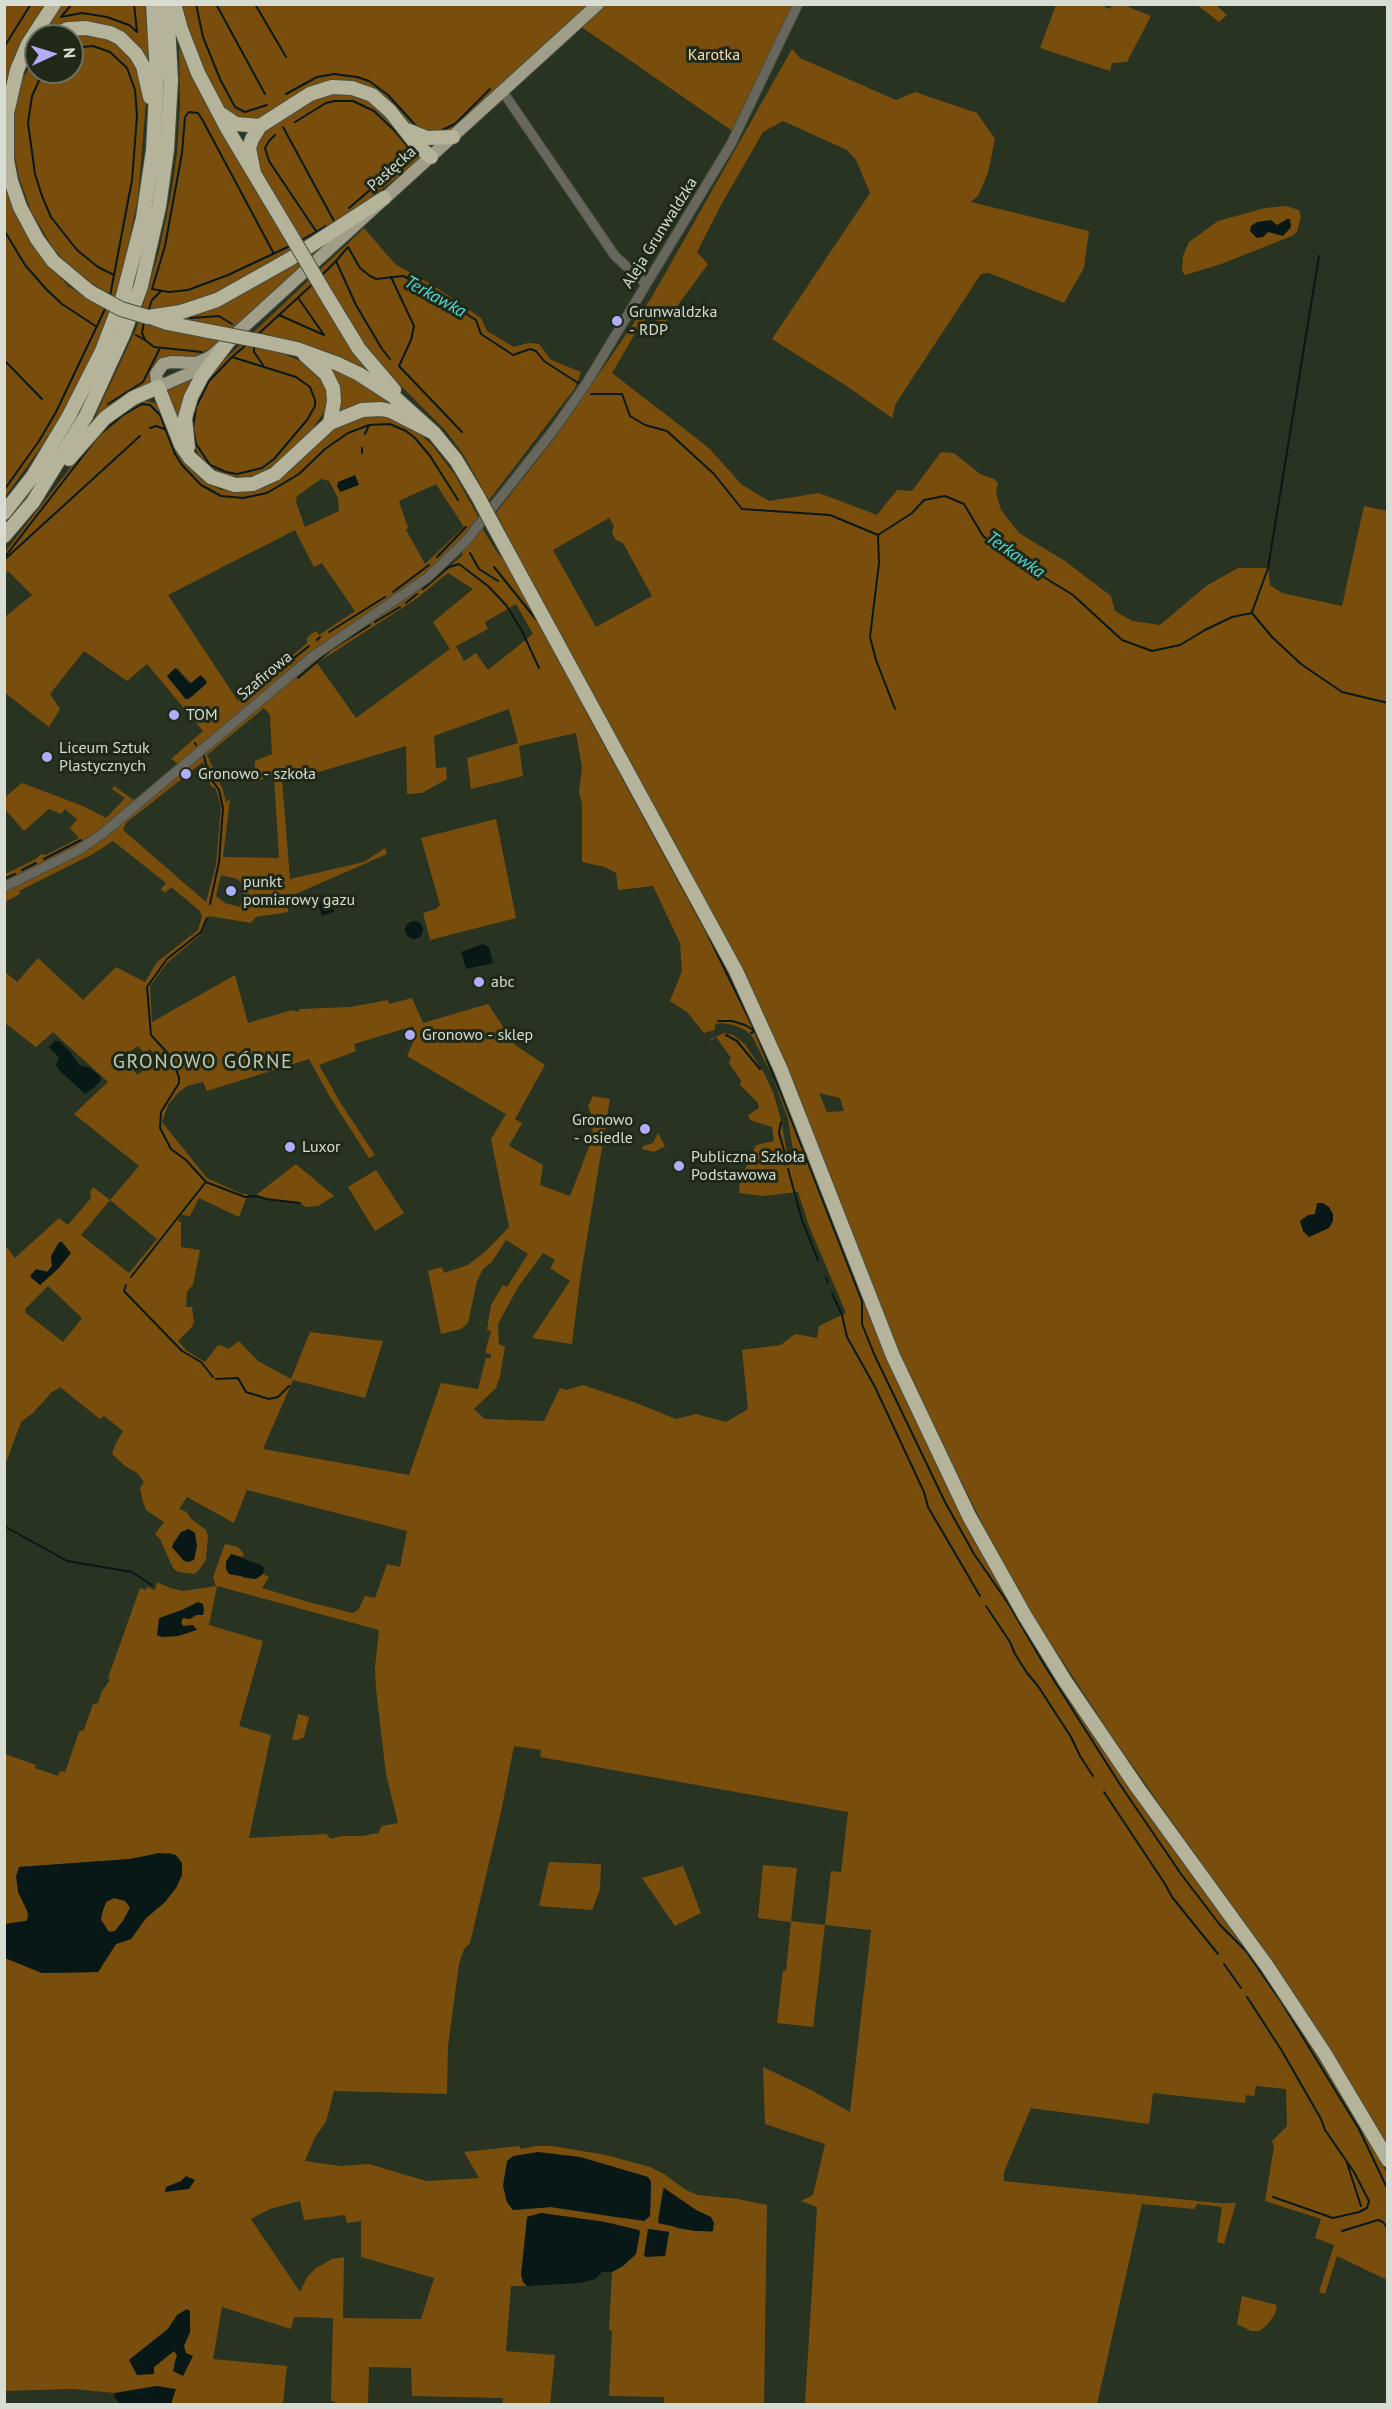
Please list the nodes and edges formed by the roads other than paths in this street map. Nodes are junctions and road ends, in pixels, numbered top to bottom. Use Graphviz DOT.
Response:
graph roads {
  1 [pos="54,4"];
  2 [pos="153,4"];
  3 [pos="167,4"];
  4 [pos="174,4"];
  5 [pos="598,4"];
  6 [pos="798,4"];
  7 [pos="84,28"];
  8 [pos="24,69"];
  9 [pos="14,86"];
  10 [pos="503,92"];
  11 [pos="217,110"];
  12 [pos="260,126"];
  13 [pos="406,129"];
  14 [pos="453,137"];
  15 [pos="153,150"];
  16 [pos="430,157"];
  17 [pos="254,172"];
  18 [pos="384,198"];
  19 [pos="646,284"];
  20 [pos="148,317"];
  21 [pos="231,338"];
  22 [pos="297,349"];
  23 [pos="208,358"];
  24 [pos="158,387"];
  25 [pos="413,413"];
  26 [pos="330,423"];
  27 [pos="434,433"];
  28 [pos="190,458"];
  29 [pos="33,502"];
  30 [pos="4,513"];
  31 [pos="482,522"];
  32 [pos="4,537"];
  33 [pos="4,887"];
  34 [pos="1388,2160"];
  1 -- 9 [label="highway"];
  2 -- 15 [label="highway"];
  3 -- 29 [label="highway"];
  4 -- 11 [label="highway"];
  5 -- 10 [label="main road, Pasłęcka"];
  6 -- 19 [label="street, Aleja Grunwaldzka"];
  7 -- 15 [label="highway"];
  8 -- 9 [label="highway"];
  9 -- 20 [label="highway, bridge"];
  10 -- 14 [label="main road, Pasłęcka"];
  10 -- 19 [label="street"];
  11 -- 12 [label="highway"];
  11 -- 17 [label="highway"];
  12 -- 13 [label="highway"];
  12 -- 17 [label="highway"];
  13 -- 14 [label="highway"];
  13 -- 16 [label="highway"];
  14 -- 16 [label="main road, Pasłęcka"];
  15 -- 30 [label="highway"];
  16 -- 18 [label="main road, Pasłęcka"];
  17 -- 25 [label="highway, bridge"];
  18 -- 20 [label="highway"];
  18 -- 21 [label="main road, Pasłęcka"];
  19 -- 31 [label="street, Aleja Grunwaldzka"];
  20 -- 22 [label="highway, bridge"];
  21 -- 23 [label="main road, Pasłęcka"];
  21 -- 28 [label="highway"];
  22 -- 25 [label="highway"];
  22 -- 26 [label="highway"];
  23 -- 24 [label="main road, Pasłęcka"];
  23 -- 24 [label="main road"];
  24 -- 28 [label="highway"];
  24 -- 29 [label="highway"];
  25 -- 27 [label="highway"];
  26 -- 27 [label="highway"];
  26 -- 28 [label="highway"];
  27 -- 34 [label="highway, bridge"];
  29 -- 32 [label="highway"];
  31 -- 33 [label="street, Szafirowa"];
}
